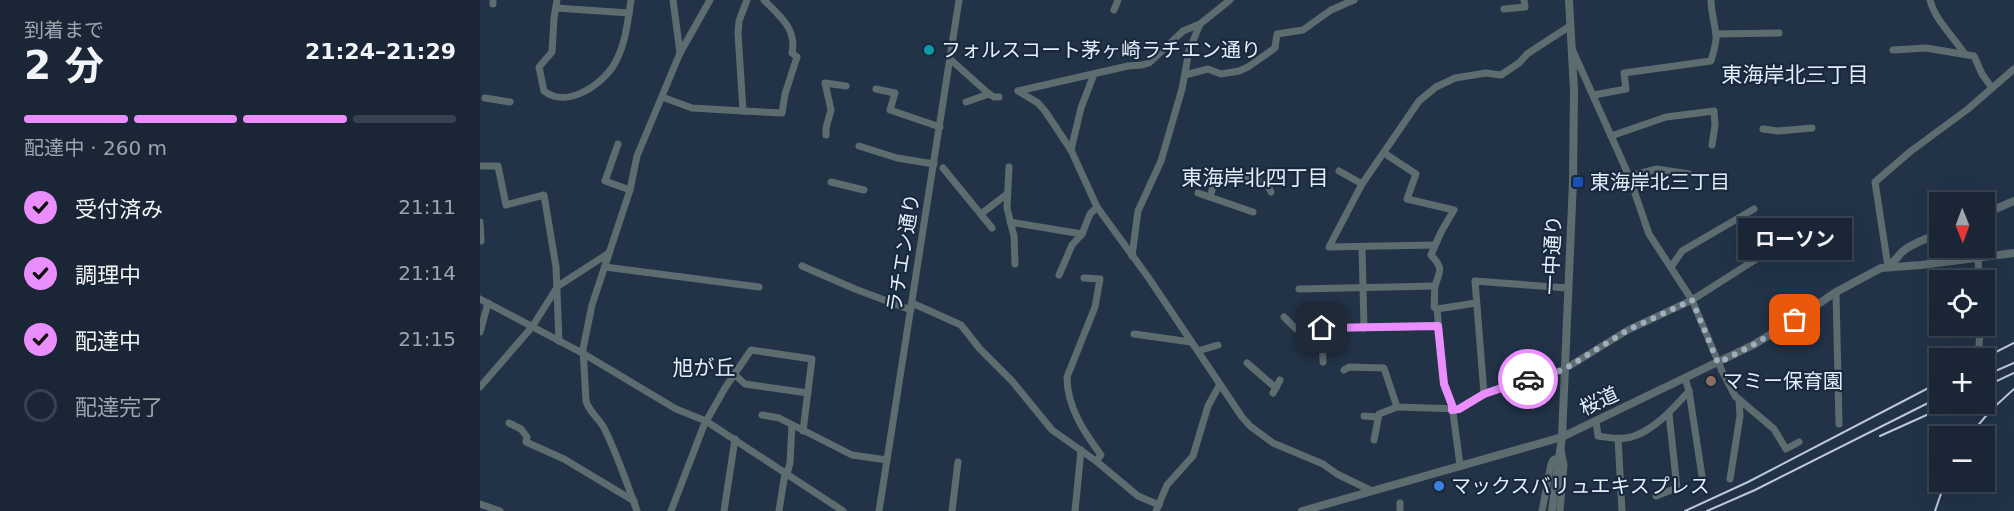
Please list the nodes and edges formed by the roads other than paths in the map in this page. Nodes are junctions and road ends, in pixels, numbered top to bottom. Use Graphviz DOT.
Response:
graph roads {
  1 [pos="557,0"];
  2 [pos="631,0"];
  3 [pos="673,0"];
  4 [pos="710,0"];
  5 [pos="747,0"];
  6 [pos="764,0"];
  7 [pos="959,0"];
  8 [pos="1118,0"];
  9 [pos="1230,0"];
  10 [pos="1354,0"];
  11 [pos="1524,0"];
  12 [pos="1711,0"];
  13 [pos="1930,0"];
  14 [pos="1567,1"];
  15 [pos="556,8"];
  16 [pos="1504,9"];
  17 [pos="1114,10"];
  18 [pos="629,13"];
  19 [pos="1200,24"];
  20 [pos="1570,26"];
  21 [pos="1779,33"];
  22 [pos="1716,34"];
  23 [pos="1572,48"];
  24 [pos="1893,50"];
  25 [pos="680,53"];
  26 [pos="1964,53"];
  27 [pos="950,59"];
  28 [pos="2014,69"];
  29 [pos="1094,74"];
  30 [pos="1185,75"];
  31 [pos="846,86"];
  32 [pos="1992,88"];
  33 [pos="876,89"];
  34 [pos="989,94"];
  35 [pos="1594,95"];
  36 [pos="662,97"];
  37 [pos="999,97"];
  38 [pos="485,98"];
  39 [pos="510,102"];
  40 [pos="966,102"];
  41 [pos="743,111"];
  42 [pos="940,127"];
  43 [pos="1812,128"];
  44 [pos="1763,129"];
  45 [pos="826,135"];
  46 [pos="1611,136"];
  47 [pos="618,144"];
  48 [pos="1712,145"];
  49 [pos="859,146"];
  50 [pos="1071,150"];
  51 [pos="1384,153"];
  52 [pos="934,164"];
  53 [pos="480,166"];
  54 [pos="1009,167"];
  55 [pos="943,168"];
  56 [pos="1340,171"];
  57 [pos="1689,174"];
  58 [pos="1629,176"];
  59 [pos="831,182"];
  60 [pos="1362,184"];
  61 [pos="630,190"];
  62 [pos="864,190"];
  63 [pos="1198,192"];
  64 [pos="1271,192"];
  65 [pos="1007,194"];
  66 [pos="1210,197"];
  67 [pos="2014,201"];
  68 [pos="1097,207"];
  69 [pos="1754,209"];
  70 [pos="1995,209"];
  71 [pos="1253,212"];
  72 [pos="981,214"];
  73 [pos="480,222"];
  74 [pos="1010,222"];
  75 [pos="992,228"];
  76 [pos="1082,234"];
  77 [pos="1929,238"];
  78 [pos="483,241"];
  79 [pos="1434,245"];
  80 [pos="1362,247"];
  81 [pos="1772,249"];
  82 [pos="609,253"];
  83 [pos="2014,253"];
  84 [pos="1995,255"];
  85 [pos="1132,256"];
  86 [pos="1970,258"];
  87 [pos="1015,264"];
  88 [pos="802,266"];
  89 [pos="604,267"];
  90 [pos="1671,267"];
  91 [pos="1888,267"];
  92 [pos="1059,275"];
  93 [pos="1084,278"];
  94 [pos="558,286"];
  95 [pos="1436,286"];
  96 [pos="759,287"];
  97 [pos="1363,287"];
  98 [pos="1567,288"];
  99 [pos="1299,289"];
  100 [pos="1836,292"];
  101 [pos="480,299"];
  102 [pos="1692,300"];
  103 [pos="488,303"];
  104 [pos="1476,303"];
  105 [pos="911,306"];
  106 [pos="1437,309"];
  107 [pos="1284,317"];
  108 [pos="1438,326"];
  109 [pos="532,327"];
  110 [pos="1364,327"];
  111 [pos="1322,328"];
  112 [pos="480,332"];
  113 [pos="1134,334"];
  114 [pos="559,341"];
  115 [pos="1191,342"];
  116 [pos="1218,345"];
  117 [pos="1198,351"];
  118 [pos="584,354"];
  119 [pos="1323,362"];
  120 [pos="1247,363"];
  121 [pos="1718,363"];
  122 [pos="1344,370"];
  123 [pos="1563,370"];
  124 [pos="735,375"];
  125 [pos="1685,378"];
  126 [pos="1280,380"];
  127 [pos="1220,386"];
  128 [pos="480,387"];
  129 [pos="1689,391"];
  130 [pos="808,393"];
  131 [pos="1484,394"];
  132 [pos="1739,400"];
  133 [pos="1397,407"];
  134 [pos="1452,410"];
  135 [pos="1669,414"];
  136 [pos="762,415"];
  137 [pos="1364,416"];
  138 [pos="1378,417"];
  139 [pos="706,421"];
  140 [pos="1596,421"];
  141 [pos="508,423"];
  142 [pos="1839,424"];
  143 [pos="792,425"];
  144 [pos="803,431"];
  145 [pos="1562,437"];
  146 [pos="1618,438"];
  147 [pos="735,439"];
  148 [pos="1374,440"];
  149 [pos="1799,442"];
  150 [pos="1081,450"];
  151 [pos="1560,452"];
  152 [pos="887,460"];
  153 [pos="1096,461"];
  154 [pos="958,462"];
  155 [pos="1460,465"];
  156 [pos="786,474"];
  157 [pos="1702,476"];
  158 [pos="1730,478"];
  159 [pos="1371,491"];
  160 [pos="1656,496"];
  161 [pos="634,501"];
  162 [pos="1400,503"];
  163 [pos="480,504"];
  164 [pos="1158,508"];
  165 [pos="500,511"];
  166 [pos="637,511"];
  167 [pos="671,511"];
  168 [pos="724,511"];
  169 [pos="779,511"];
  170 [pos="843,511"];
  171 [pos="879,511"];
  172 [pos="952,511"];
  173 [pos="1075,511"];
  174 [pos="1302,511"];
  175 [pos="1400,511"];
  176 [pos="1542,511"];
  177 [pos="1552,511"];
  178 [pos="1560,511"];
  179 [pos="1622,511"];
  1 -- 15 [label="street"];
  2 -- 18 [label="street"];
  3 -- 25 [label="street"];
  4 -- 25 [label="street"];
  5 -- 41 [label="street"];
  6 -- 41 [label="street"];
  7 -- 27 [label="street, ラチエン通り"];
  8 -- 17 [label="street"];
  9 -- 19 [label="street"];
  10 -- 30 [label="street"];
  11 -- 16 [label="street"];
  12 -- 22 [label="street"];
  13 -- 26 [label="street"];
  14 -- 20 [label="street, 一中通り"];
  15 -- 18 [label="street"];
  15 -- 18 [label="street"];
  19 -- 29 [label="street"];
  19 -- 30 [label="street"];
  20 -- 23 [label="street, 一中通り"];
  20 -- 51 [label="street"];
  21 -- 22 [label="street"];
  22 -- 35 [label="street"];
  23 -- 35 [label="street"];
  23 -- 98 [label="street, 一中通り"];
  24 -- 26 [label="street"];
  25 -- 36 [label="street"];
  26 -- 32 [label="street"];
  27 -- 34 [label="street"];
  27 -- 42 [label="street, ラチエン通り"];
  28 -- 32 [label="street"];
  29 -- 50 [label="street"];
  29 -- 50 [label="street"];
  30 -- 85 [label="street"];
  31 -- 45 [label="street"];
  32 -- 91 [label="street"];
  33 -- 42 [label="street"];
  34 -- 37 [label="street"];
  34 -- 40 [label="street"];
  35 -- 46 [label="street"];
  36 -- 41 [label="street"];
  36 -- 61 [label="street"];
  38 -- 39 [label="street"];
  42 -- 52 [label="street, ラチエン通り"];
  43 -- 44 [label="street"];
  46 -- 48 [label="street"];
  46 -- 58 [label="street"];
  47 -- 61 [label="street"];
  49 -- 52 [label="street"];
  50 -- 68 [label="street"];
  51 -- 60 [label="street"];
  51 -- 79 [label="street"];
  52 -- 105 [label="street, ラチエン通り"];
  53 -- 94 [label="street"];
  54 -- 65 [label="street"];
  55 -- 72 [label="street"];
  56 -- 60 [label="street"];
  57 -- 58 [label="street"];
  58 -- 90 [label="street"];
  59 -- 62 [label="street"];
  60 -- 80 [label="street"];
  61 -- 82 [label="street"];
  63 -- 66 [label="street"];
  64 -- 66 [label="street"];
  65 -- 72 [label="street"];
  65 -- 74 [label="street"];
  66 -- 71 [label="street"];
  67 -- 70 [label="street"];
  68 -- 76 [label="street"];
  68 -- 85 [label="street"];
  69 -- 90 [label="street"];
  72 -- 75 [label="street"];
  73 -- 78 [label="street"];
  74 -- 76 [label="street"];
  74 -- 87 [label="street"];
  76 -- 92 [label="street"];
  77 -- 91 [label="street"];
  79 -- 80 [label="street"];
  79 -- 95 [label="street"];
  80 -- 97 [label="street"];
  81 -- 102 [label="street"];
  82 -- 89 [label="street"];
  82 -- 94 [label="street"];
  83 -- 84 [label="street"];
  85 -- 115 [label="street"];
  86 -- 91 [label="street"];
  88 -- 105 [label="street"];
  89 -- 96 [label="street"];
  89 -- 118 [label="street"];
  90 -- 102 [label="street"];
  91 -- 100 [label="street, 桜道"];
  93 -- 153 [label="street"];
  94 -- 109 [label="street"];
  94 -- 114 [label="street"];
  95 -- 97 [label="street"];
  95 -- 106 [label="street"];
  97 -- 99 [label="street"];
  97 -- 110 [label="street"];
  98 -- 104 [label="street"];
  98 -- 123 [label="street, 一中通り"];
  100 -- 121 [label="street, 桜道"];
  100 -- 142 [label="street"];
  101 -- 103 [label="street"];
  102 -- 121 [label="street"];
  102 -- 123 [label="street"];
  103 -- 109 [label="street"];
  103 -- 112 [label="street"];
  104 -- 106 [label="street"];
  104 -- 131 [label="street"];
  105 -- 150 [label="street"];
  105 -- 152 [label="street, ラチエン通り"];
  106 -- 108 [label="street"];
  107 -- 111 [label="street"];
  108 -- 110 [label="street"];
  108 -- 134 [label="street"];
  109 -- 114 [label="street"];
  109 -- 128 [label="street"];
  110 -- 111 [label="street"];
  111 -- 119 [label="street"];
  113 -- 115 [label="street"];
  114 -- 118 [label="street"];
  115 -- 117 [label="street"];
  116 -- 117 [label="street"];
  117 -- 127 [label="street"];
  118 -- 139 [label="street"];
  118 -- 161 [label="street"];
  120 -- 126 [label="street"];
  121 -- 125 [label="street, 桜道"];
  121 -- 132 [label="street"];
  122 -- 133 [label="street"];
  123 -- 131 [label="street"];
  123 -- 145 [label="street, 一中通り"];
  124 -- 130 [label="street"];
  124 -- 130 [label="street"];
  124 -- 139 [label="street"];
  125 -- 129 [label="street"];
  125 -- 140 [label="street, 桜道"];
  127 -- 159 [label="street"];
  127 -- 164 [label="street"];
  129 -- 135 [label="street"];
  129 -- 157 [label="street"];
  130 -- 144 [label="street"];
  131 -- 134 [label="street"];
  132 -- 149 [label="street"];
  132 -- 158 [label="street"];
  133 -- 134 [label="street"];
  133 -- 138 [label="street"];
  134 -- 155 [label="street"];
  135 -- 146 [label="street"];
  135 -- 160 [label="street"];
  136 -- 143 [label="street"];
  137 -- 138 [label="street"];
  138 -- 148 [label="street"];
  139 -- 147 [label="street"];
  139 -- 167 [label="street"];
  140 -- 145 [label="street, 桜道"];
  140 -- 146 [label="street"];
  141 -- 161 [label="street"];
  143 -- 144 [label="street"];
  143 -- 156 [label="street"];
  144 -- 152 [label="street"];
  145 -- 151 [label="street, 一中通り"];
  145 -- 155 [label="street, 桜道"];
  146 -- 179 [label="street"];
  147 -- 156 [label="street"];
  147 -- 168 [label="street"];
  150 -- 153 [label="street"];
  150 -- 173 [label="street"];
  151 -- 176 [label="street"];
  151 -- 177 [label="street, 一中通り"];
  151 -- 178 [label="street"];
  152 -- 171 [label="street, ラチエン通り"];
  153 -- 164 [label="street"];
  154 -- 172 [label="street"];
  155 -- 159 [label="street, 桜道"];
  156 -- 169 [label="street"];
  156 -- 170 [label="street"];
  159 -- 174 [label="street, 桜道"];
  161 -- 166 [label="street"];
  162 -- 175 [label="street"];
  163 -- 165 [label="street"];
}
